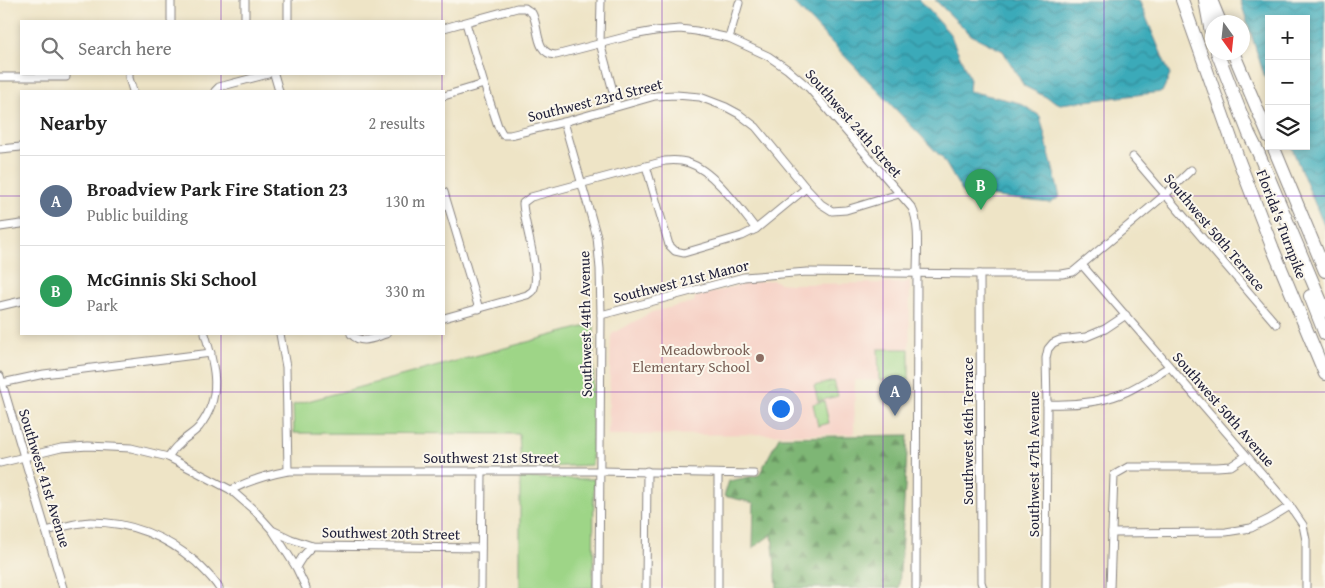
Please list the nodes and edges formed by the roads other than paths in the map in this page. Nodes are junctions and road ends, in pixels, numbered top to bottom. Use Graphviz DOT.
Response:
graph roads {
  1 [pos="171,0"];
  2 [pos="245,0"];
  3 [pos="288,0"];
  4 [pos="601,0"];
  5 [pos="1176,0"];
  6 [pos="1182,0"];
  7 [pos="1205,0"];
  8 [pos="1212,0"];
  9 [pos="739,3"];
  10 [pos="1208,15"];
  11 [pos="1217,15"];
  12 [pos="171,20"];
  13 [pos="245,20"];
  14 [pos="288,20"];
  15 [pos="466,23"];
  16 [pos="445,28"];
  17 [pos="729,38"];
  18 [pos="600,43"];
  19 [pos="1220,60"];
  20 [pos="1236,60"];
  21 [pos="1204,63"];
  22 [pos="66,75"];
  23 [pos="129,75"];
  24 [pos="264,75"];
  25 [pos="274,75"];
  26 [pos="0,77"];
  27 [pos="484,84"];
  28 [pos="132,90"];
  29 [pos="216,90"];
  30 [pos="278,90"];
  31 [pos="445,96"];
  32 [pos="617,106"];
  33 [pos="564,122"];
  34 [pos="1265,128"];
  35 [pos="1249,134"];
  36 [pos="20,147"];
  37 [pos="0,149"];
  38 [pos="1274,150"];
  39 [pos="1133,157"];
  40 [pos="646,166"];
  41 [pos="1191,170"];
  42 [pos="583,184"];
  43 [pos="806,188"];
  44 [pos="899,194"];
  45 [pos="1166,194"];
  46 [pos="445,195"];
  47 [pos="20,224"];
  48 [pos="0,227"];
  49 [pos="756,229"];
  50 [pos="1082,265"];
  51 [pos="1325,271"];
  52 [pos="917,273"];
  53 [pos="980,274"];
  54 [pos="20,301"];
  55 [pos="0,306"];
  56 [pos="479,308"];
  57 [pos="1325,311"];
  58 [pos="601,315"];
  59 [pos="1126,315"];
  60 [pos="445,318"];
  61 [pos="1276,324"];
  62 [pos="1325,334"];
  63 [pos="205,335"];
  64 [pos="280,335"];
  65 [pos="382,335"];
  66 [pos="354,336"];
  67 [pos="211,353"];
  68 [pos="1169,367"];
  69 [pos="1325,374"];
  70 [pos="1,380"];
  71 [pos="1047,404"];
  72 [pos="1246,456"];
  73 [pos="168,457"];
  74 [pos="20,458"];
  75 [pos="0,463"];
  76 [pos="0,468"];
  77 [pos="288,471"];
  78 [pos="600,471"];
  79 [pos="647,471"];
  80 [pos="482,472"];
  81 [pos="718,474"];
  82 [pos="754,474"];
  83 [pos="231,490"];
  84 [pos="1290,506"];
  85 [pos="274,530"];
  86 [pos="46,531"];
  87 [pos="1112,533"];
  88 [pos="312,546"];
  89 [pos="481,548"];
  90 [pos="296,567"];
  91 [pos="63,588"];
  92 [pos="219,588"];
  93 [pos="306,588"];
  94 [pos="481,588"];
  95 [pos="599,588"];
  96 [pos="646,588"];
  97 [pos="718,588"];
  98 [pos="916,588"];
  99 [pos="983,588"];
  100 [pos="1046,588"];
  101 [pos="1110,588"];
  102 [pos="1306,588"];
  1 -- 12 [label="street"];
  2 -- 13 [label="street"];
  3 -- 14 [label="street"];
  4 -- 18 [label="street"];
  5 -- 21 [label="highway"];
  6 -- 21 [label="highway, Florida's Turnpike"];
  7 -- 10 [label="highway"];
  8 -- 11 [label="highway"];
  9 -- 17 [label="street"];
  15 -- 16 [label="street, Southwest 24th Street"];
  15 -- 18 [label="street, Southwest 24th Street"];
  15 -- 27 [label="street"];
  17 -- 18 [label="street, Southwest 24th Street"];
  17 -- 44 [label="street, Southwest 24th Street"];
  18 -- 32 [label="street"];
  19 -- 35 [label="highway"];
  20 -- 34 [label="highway"];
  21 -- 69 [label="highway, Florida's Turnpike"];
  22 -- 26 [label="street"];
  23 -- 28 [label="street"];
  24 -- 29 [label="street"];
  25 -- 30 [label="street"];
  27 -- 31 [label="street"];
  27 -- 33 [label="street, Southwest 23rd Street"];
  32 -- 33 [label="street, Southwest 23rd Street"];
  32 -- 43 [label="street, Southwest 23rd Street"];
  33 -- 42 [label="street, Southwest 44th Avenue"];
  35 -- 57 [label="highway"];
  35 -- 62 [label="highway"];
  36 -- 37 [label="street"];
  38 -- 51 [label="highway, Florida's Turnpike"];
  39 -- 45 [label="street, Southwest 50th Terrace"];
  40 -- 42 [label="street"];
  40 -- 49 [label="street"];
  40 -- 49 [label="street"];
  41 -- 45 [label="street"];
  42 -- 56 [label="street"];
  42 -- 58 [label="street, Southwest 44th Avenue"];
  43 -- 44 [label="street, Southwest 23rd Street"];
  43 -- 49 [label="street"];
  44 -- 52 [label="street, Southwest 24th Street"];
  45 -- 50 [label="street"];
  45 -- 61 [label="street, Southwest 50th Terrace"];
  46 -- 56 [label="street"];
  47 -- 48 [label="street"];
  50 -- 53 [label="street"];
  50 -- 59 [label="street, Southwest 50th Avenue"];
  52 -- 53 [label="street"];
  52 -- 58 [label="street, Southwest 21st Manor"];
  52 -- 98 [label="street, Southwest 24th Street"];
  53 -- 99 [label="street, Southwest 46th Terrace"];
  54 -- 55 [label="street"];
  56 -- 60 [label="street"];
  58 -- 78 [label="street, Southwest 44th Avenue"];
  59 -- 68 [label="street, Southwest 50th Avenue"];
  59 -- 71 [label="street, Southwest 47th Avenue"];
  63 -- 67 [label="street"];
  64 -- 77 [label="street"];
  65 -- 66 [label="street"];
  67 -- 70 [label="street"];
  67 -- 73 [label="street"];
  68 -- 71 [label="street"];
  68 -- 72 [label="street, Southwest 50th Avenue"];
  70 -- 74 [label="street, Southwest 41st Avenue"];
  71 -- 100 [label="street, Southwest 47th Avenue"];
  72 -- 84 [label="street, Southwest 50th Avenue"];
  72 -- 87 [label="street"];
  73 -- 74 [label="street"];
  73 -- 83 [label="street"];
  74 -- 75 [label="street"];
  74 -- 76 [label="street"];
  74 -- 86 [label="street, Southwest 41st Avenue"];
  77 -- 80 [label="street, Southwest 21st Street"];
  77 -- 83 [label="street, Southwest 21st Street"];
  78 -- 79 [label="street, Southwest 21st Street"];
  78 -- 80 [label="street, Southwest 21st Street"];
  78 -- 95 [label="street, Southwest 44th Avenue"];
  79 -- 81 [label="street, Southwest 21st Street"];
  79 -- 96 [label="street"];
  80 -- 89 [label="street"];
  81 -- 82 [label="street, Southwest 21st Street"];
  81 -- 97 [label="street"];
  83 -- 85 [label="street"];
  84 -- 87 [label="street"];
  84 -- 102 [label="street, Southwest 50th Avenue"];
  85 -- 88 [label="street, Southwest 20th Street"];
  85 -- 90 [label="street"];
  86 -- 91 [label="street, Southwest 41st Avenue"];
  86 -- 92 [label="street"];
  87 -- 101 [label="street"];
  88 -- 89 [label="street, Southwest 20th Street"];
  88 -- 90 [label="street"];
  89 -- 94 [label="street"];
  90 -- 93 [label="street"];
}
